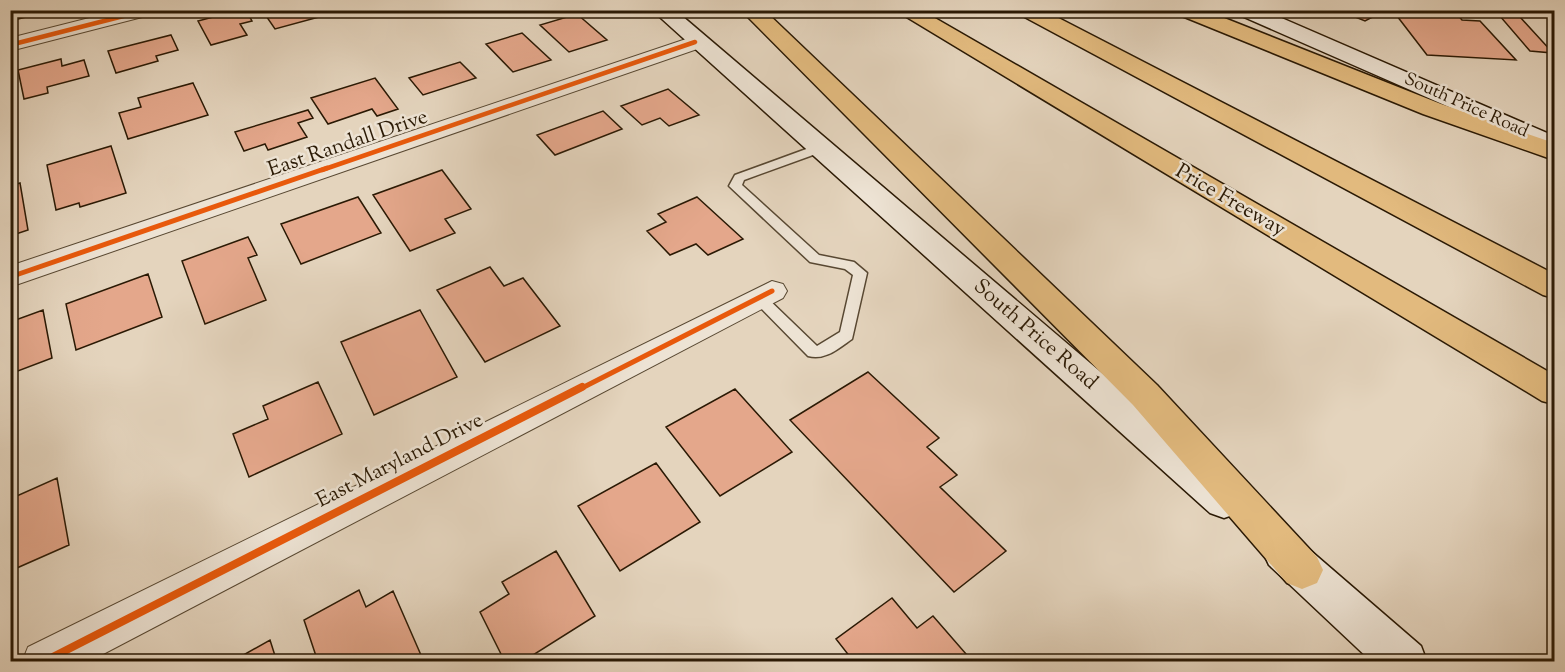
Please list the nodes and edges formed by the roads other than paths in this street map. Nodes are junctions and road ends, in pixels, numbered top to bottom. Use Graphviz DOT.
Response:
graph roads {
  1 [pos="147,10"];
  2 [pos="662,10"];
  3 [pos="751,10"];
  4 [pos="905,10"];
  5 [pos="1026,10"];
  6 [pos="1184,10"];
  7 [pos="1244,10"];
  8 [pos="695,42"];
  9 [pos="10,45"];
  10 [pos="1554,145"];
  11 [pos="820,148"];
  12 [pos="1554,152"];
  13 [pos="10,277"];
  14 [pos="1554,287"];
  15 [pos="765,294"];
  16 [pos="1554,391"];
  17 [pos="1302,570"];
  18 [pos="43,662"];
  19 [pos="1406,662"];
  1 -- 9 [label="street"];
  2 -- 8 [label="main road, South Price Road"];
  3 -- 17 [label="highway"];
  4 -- 16 [label="highway, Price Freeway"];
  5 -- 14 [label="highway"];
  6 -- 12 [label="highway"];
  7 -- 10 [label="main road, South Price Road"];
  8 -- 11 [label="main road, South Price Road"];
  8 -- 13 [label="street, East Randall Drive"];
  11 -- 15 [label="lane"];
  11 -- 17 [label="main road, South Price Road"];
  15 -- 18 [label="street, East Maryland Drive"];
  17 -- 19 [label="main road, South Price Road"];
}
